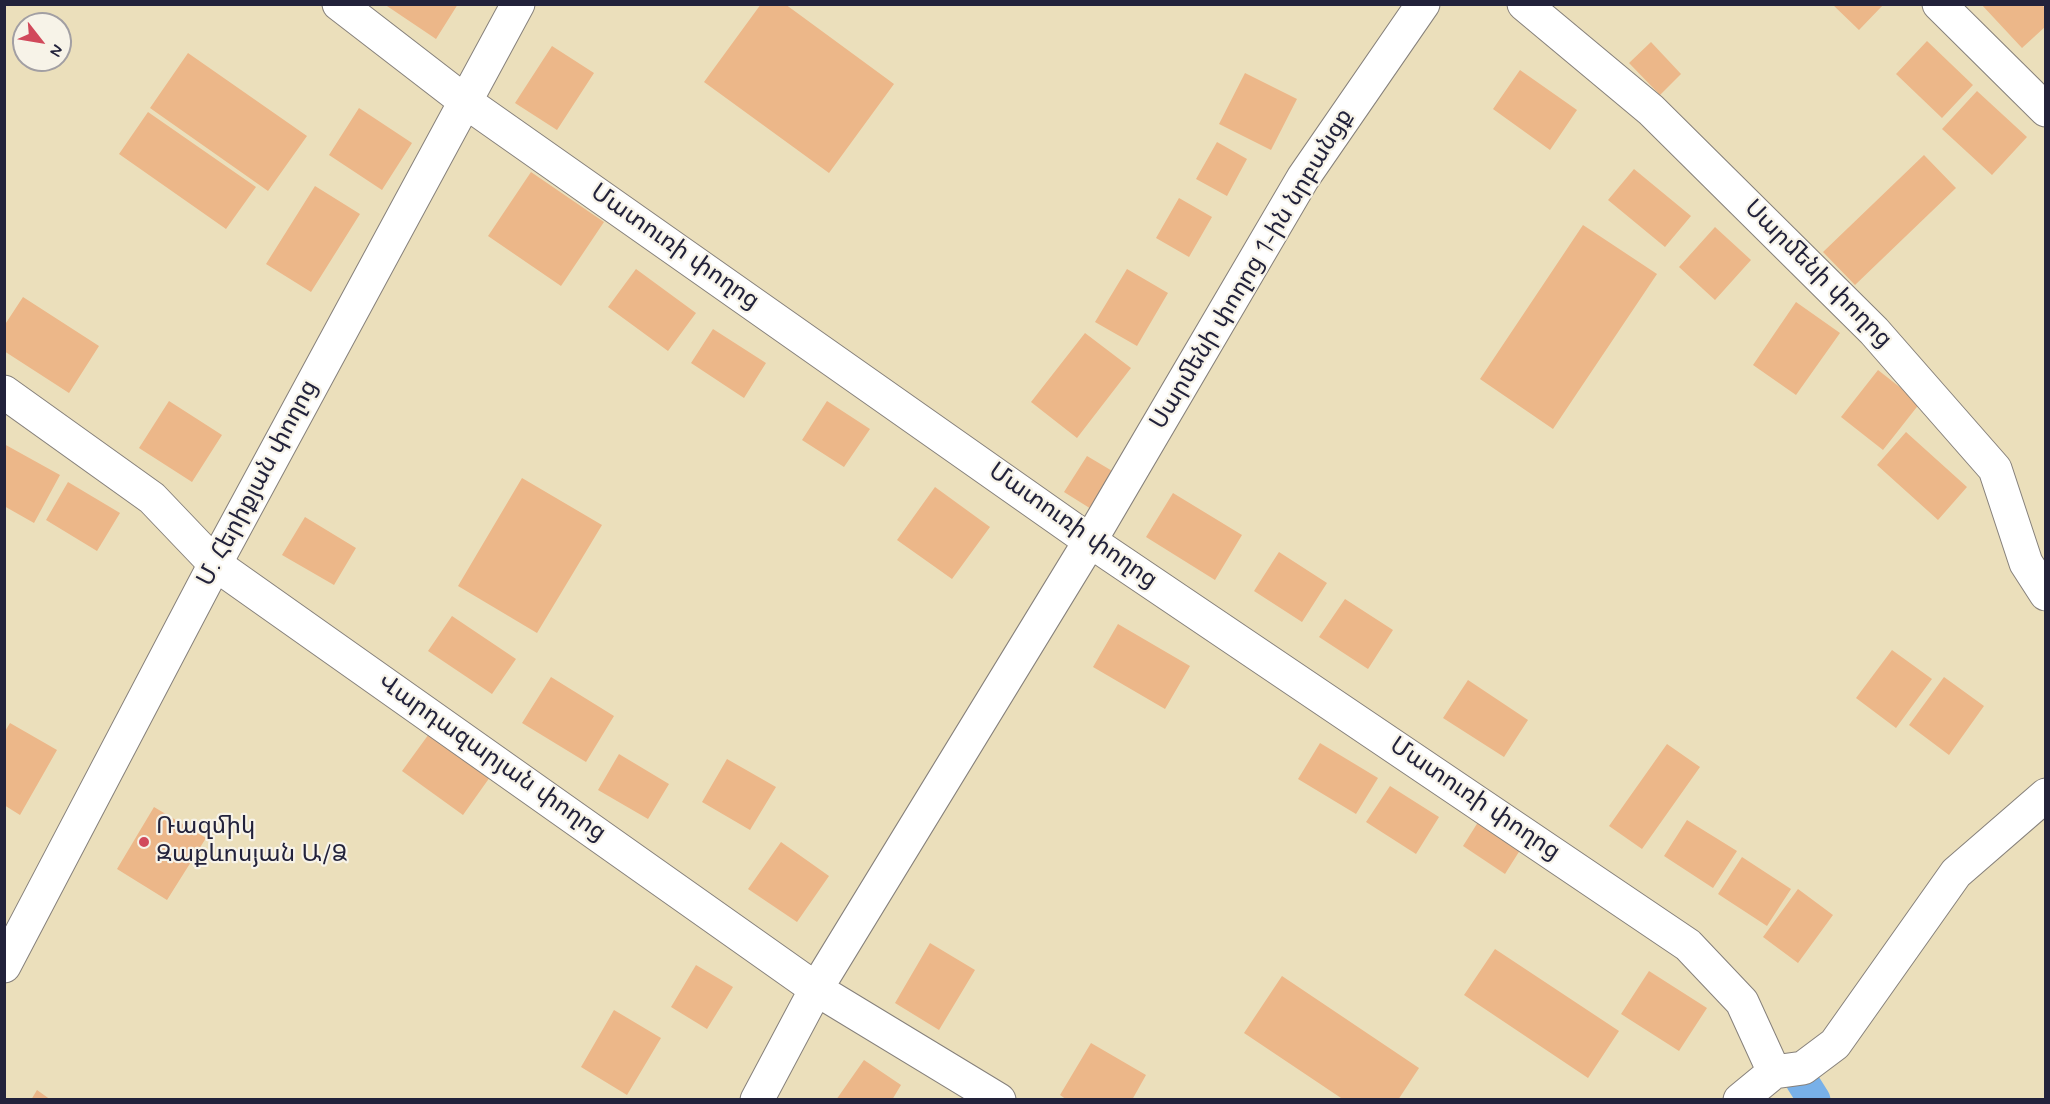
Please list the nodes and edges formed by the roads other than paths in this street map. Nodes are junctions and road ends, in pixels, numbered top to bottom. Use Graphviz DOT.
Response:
graph roads {
  1 [pos="339,4"];
  2 [pos="518,4"];
  3 [pos="1423,4"];
  4 [pos="1524,4"];
  5 [pos="1939,4"];
  6 [pos="466,102"];
  7 [pos="2046,110"];
  8 [pos="4,392"];
  9 [pos="1090,541"];
  10 [pos="215,564"];
  11 [pos="2046,594"];
  12 [pos="2046,795"];
  13 [pos="4,966"];
  14 [pos="816,989"];
  15 [pos="1774,1072"];
  16 [pos="757,1100"];
  17 [pos="999,1100"];
  18 [pos="1740,1100"];
  1 -- 6 [label="street, Մատուռի փողոց"];
  2 -- 6 [label="street, Մ. Հերիքյան փողոց"];
  3 -- 9 [label="street, Սարմենի փողոց 1-ին նրբանցք"];
  4 -- 11 [label="street, Սարմենի փողոց"];
  5 -- 7 [label="street"];
  6 -- 9 [label="street, Մատուռի փողոց"];
  6 -- 10 [label="street, Մ. Հերիքյան փողոց"];
  8 -- 10 [label="street, Վարդազարյան փողոց"];
  9 -- 14 [label="street, Սարմենի փողոց 1-ին նրբանցք"];
  9 -- 15 [label="street, Մատուռի փողոց"];
  10 -- 13 [label="street, Մ. Հերիքյան փողոց"];
  10 -- 14 [label="street, Վարդազարյան փողոց"];
  12 -- 15 [label="street"];
  14 -- 16 [label="street, Սարմենի փողոց 1-ին նրբանցք"];
  14 -- 17 [label="street, Վարդազարյան փողոց"];
  15 -- 18 [label="street"];
}
